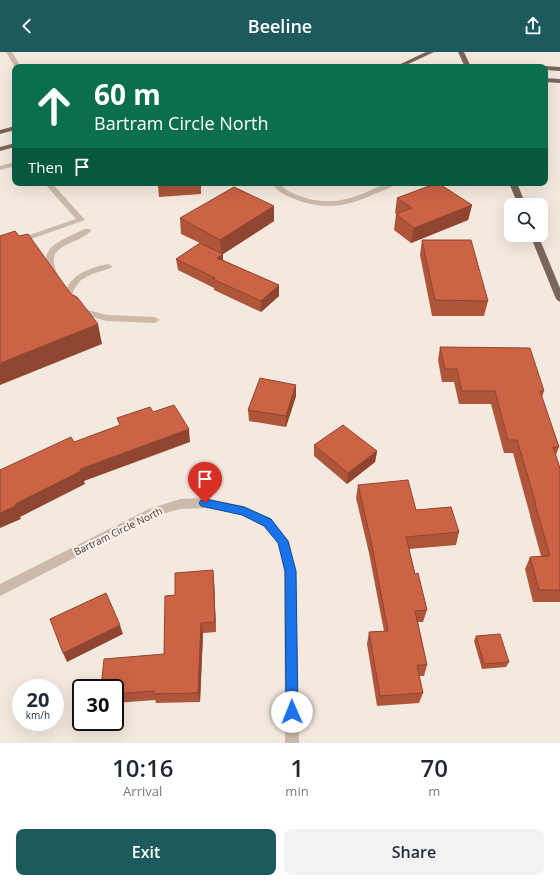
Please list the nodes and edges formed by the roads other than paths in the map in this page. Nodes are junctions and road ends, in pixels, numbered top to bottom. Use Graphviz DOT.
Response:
graph roads {
  1 [pos="9,52"];
  2 [pos="431,52"];
  3 [pos="461,52"];
  4 [pos="16,64"];
  5 [pos="404,64"];
  6 [pos="467,64"];
  7 [pos="548,68"];
  8 [pos="560,69"];
  9 [pos="548,80"];
  10 [pos="560,81"];
  11 [pos="12,129"];
  12 [pos="0,132"];
  13 [pos="12,146"];
  14 [pos="0,149"];
  15 [pos="12,165"];
  16 [pos="0,168"];
  17 [pos="51,186"];
  18 [pos="279,186"];
  19 [pos="386,186"];
  20 [pos="514,186"];
  21 [pos="519,198"];
  22 [pos="87,231"];
  23 [pos="537,242"];
  24 [pos="0,248"];
  25 [pos="108,266"];
  26 [pos="560,299"];
  27 [pos="72,300"];
  28 [pos="155,320"];
  29 [pos="0,590"];
  30 [pos="292,743"];
  1 -- 4 [label="street"];
  2 -- 5 [label="main road"];
  3 -- 6 [label="main road"];
  7 -- 8 [label="main road"];
  9 -- 10 [label="main road"];
  11 -- 12 [label="main road"];
  13 -- 14 [label="main road"];
  15 -- 16 [label="street"];
  17 -- 24 [label="street"];
  18 -- 19 [label="street"];
  20 -- 21 [label="main road"];
  22 -- 27 [label="street"];
  23 -- 26 [label="main road"];
  25 -- 27 [label="street"];
  27 -- 28 [label="street"];
  29 -- 30 [label="street, Bartram Circle North"];
}
